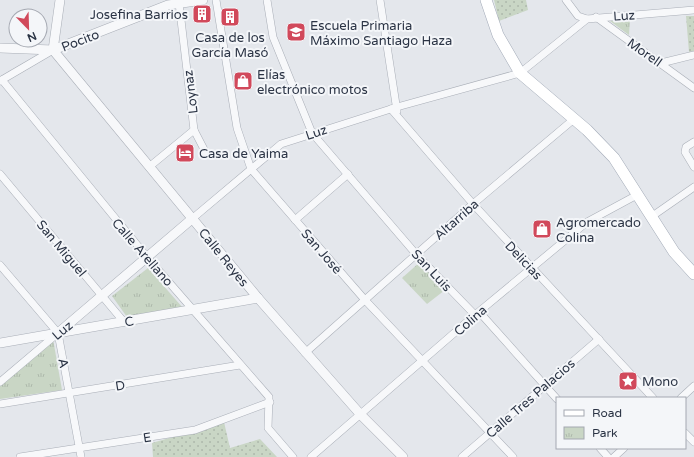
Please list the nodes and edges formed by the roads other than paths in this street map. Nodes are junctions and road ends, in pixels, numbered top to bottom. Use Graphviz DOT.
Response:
graph roads {
  1 [pos="60,0"];
  2 [pos="203,0"];
  3 [pos="216,0"];
  4 [pos="267,0"];
  5 [pos="380,0"];
  6 [pos="486,0"];
  7 [pos="566,0"];
  8 [pos="179,3"];
  9 [pos="694,10"];
  10 [pos="596,17"];
  11 [pos="587,19"];
  12 [pos="0,48"];
  13 [pos="53,50"];
  14 [pos="694,55"];
  15 [pos="661,63"];
  16 [pos="520,73"];
  17 [pos="1,80"];
  18 [pos="694,88"];
  19 [pos="394,108"];
  20 [pos="574,119"];
  21 [pos="194,130"];
  22 [pos="312,133"];
  23 [pos="694,142"];
  24 [pos="207,155"];
  25 [pos="150,167"];
  26 [pos="694,167"];
  27 [pos="251,169"];
  28 [pos="0,174"];
  29 [pos="348,174"];
  30 [pos="694,187"];
  31 [pos="637,196"];
  32 [pos="473,204"];
  33 [pos="193,218"];
  34 [pos="651,218"];
  35 [pos="295,220"];
  36 [pos="416,254"];
  37 [pos="147,257"];
  38 [pos="0,265"];
  39 [pos="531,268"];
  40 [pos="694,274"];
  41 [pos="103,296"];
  42 [pos="258,298"];
  43 [pos="365,300"];
  44 [pos="192,308"];
  45 [pos="475,315"];
  46 [pos="124,322"];
  47 [pos="58,333"];
  48 [pos="599,339"];
  49 [pos="0,343"];
  50 [pos="305,352"];
  51 [pos="423,361"];
  52 [pos="240,365"];
  53 [pos="0,382"];
  54 [pos="545,385"];
  55 [pos="694,386"];
  56 [pos="70,393"];
  57 [pos="652,397"];
  58 [pos="682,397"];
  59 [pos="556,398"];
  60 [pos="270,402"];
  61 [pos="0,404"];
  62 [pos="361,415"];
  63 [pos="490,432"];
  64 [pos="686,434"];
  65 [pos="694,442"];
  66 [pos="79,448"];
  67 [pos="601,449"];
  68 [pos="623,449"];
  69 [pos="20,457"];
  70 [pos="81,457"];
  71 [pos="293,457"];
  72 [pos="311,457"];
  73 [pos="403,457"];
  74 [pos="462,457"];
  75 [pos="513,457"];
  76 [pos="608,457"];
  77 [pos="614,457"];
  1 -- 13 [label="street"];
  2 -- 8 [label="street, Pocito"];
  3 -- 27 [label="street, San José"];
  4 -- 22 [label="street, San Luis"];
  5 -- 19 [label="street, Delicias"];
  6 -- 16 [label="main road"];
  7 -- 11 [label="street"];
  8 -- 13 [label="street, Pocito"];
  8 -- 21 [label="street, Loynaz"];
  9 -- 10 [label="street, Luz"];
  10 -- 11 [label="street, Luz"];
  10 -- 15 [label="street, Morell"];
  11 -- 16 [label="street, Luz"];
  12 -- 13 [label="street, Pocito"];
  13 -- 17 [label="street"];
  13 -- 25 [label="street, Calle Reyes"];
  14 -- 15 [label="street"];
  15 -- 18 [label="street, Morell"];
  16 -- 19 [label="street, Luz"];
  16 -- 20 [label="main road"];
  17 -- 37 [label="street, Calle Arellano"];
  19 -- 22 [label="street, Luz"];
  19 -- 32 [label="street, Delicias"];
  20 -- 31 [label="main road"];
  20 -- 32 [label="street, Altarriba"];
  21 -- 24 [label="street, Loynaz"];
  21 -- 25 [label="street"];
  22 -- 27 [label="street, Luz"];
  22 -- 29 [label="street, San Luis"];
  23 -- 26 [label="street"];
  25 -- 33 [label="street, Calle Reyes"];
  27 -- 33 [label="street, Luz"];
  27 -- 35 [label="street, San José"];
  28 -- 41 [label="street, San Miguel"];
  29 -- 35 [label="street"];
  29 -- 36 [label="street, San Luis"];
  30 -- 34 [label="street"];
  31 -- 34 [label="main road"];
  31 -- 39 [label="street, Colina"];
  32 -- 36 [label="street, Altarriba"];
  32 -- 39 [label="street, Delicias"];
  33 -- 37 [label="street, Luz"];
  33 -- 42 [label="street, Calle Reyes"];
  34 -- 40 [label="main road"];
  35 -- 43 [label="street, San José"];
  36 -- 43 [label="street, Altarriba"];
  36 -- 45 [label="street, San Luis"];
  37 -- 41 [label="street, Luz"];
  37 -- 44 [label="street, Calle Arellano"];
  38 -- 47 [label="street, A"];
  39 -- 45 [label="street, Colina"];
  39 -- 48 [label="street, Delicias"];
  41 -- 46 [label="street, San Miguel"];
  41 -- 47 [label="street, Luz"];
  42 -- 44 [label="street, C"];
  42 -- 50 [label="street, Calle Reyes"];
  43 -- 50 [label="street, Altarriba"];
  43 -- 51 [label="street, San José"];
  44 -- 46 [label="street, C"];
  44 -- 52 [label="street, Calle Arellano"];
  45 -- 51 [label="street, Colina"];
  45 -- 54 [label="street, San Luis"];
  46 -- 47 [label="street, C"];
  47 -- 49 [label="street, C"];
  47 -- 53 [label="street, Luz"];
  47 -- 56 [label="street, A"];
  48 -- 54 [label="street, Calle Tres Palacios"];
  48 -- 57 [label="street, Delicias"];
  50 -- 62 [label="street, Calle Reyes"];
  51 -- 62 [label="street, Colina"];
  51 -- 63 [label="street, San José"];
  52 -- 56 [label="street, D"];
  52 -- 60 [label="street, Calle Arellano"];
  54 -- 59 [label="street, San Luis"];
  54 -- 63 [label="street, Calle Tres Palacios"];
  55 -- 58 [label="street"];
  56 -- 61 [label="street, D"];
  56 -- 66 [label="street, A"];
  60 -- 66 [label="street, E"];
  60 -- 71 [label="street"];
  62 -- 72 [label="street, Colina"];
  62 -- 73 [label="street, Calle Reyes"];
  63 -- 74 [label="street, Calle Tres Palacios"];
  63 -- 75 [label="street, San José"];
  64 -- 65 [label="street"];
  66 -- 69 [label="street, E"];
  66 -- 70 [label="street, A"];
  67 -- 76 [label="street"];
  68 -- 77 [label="street"];
}
